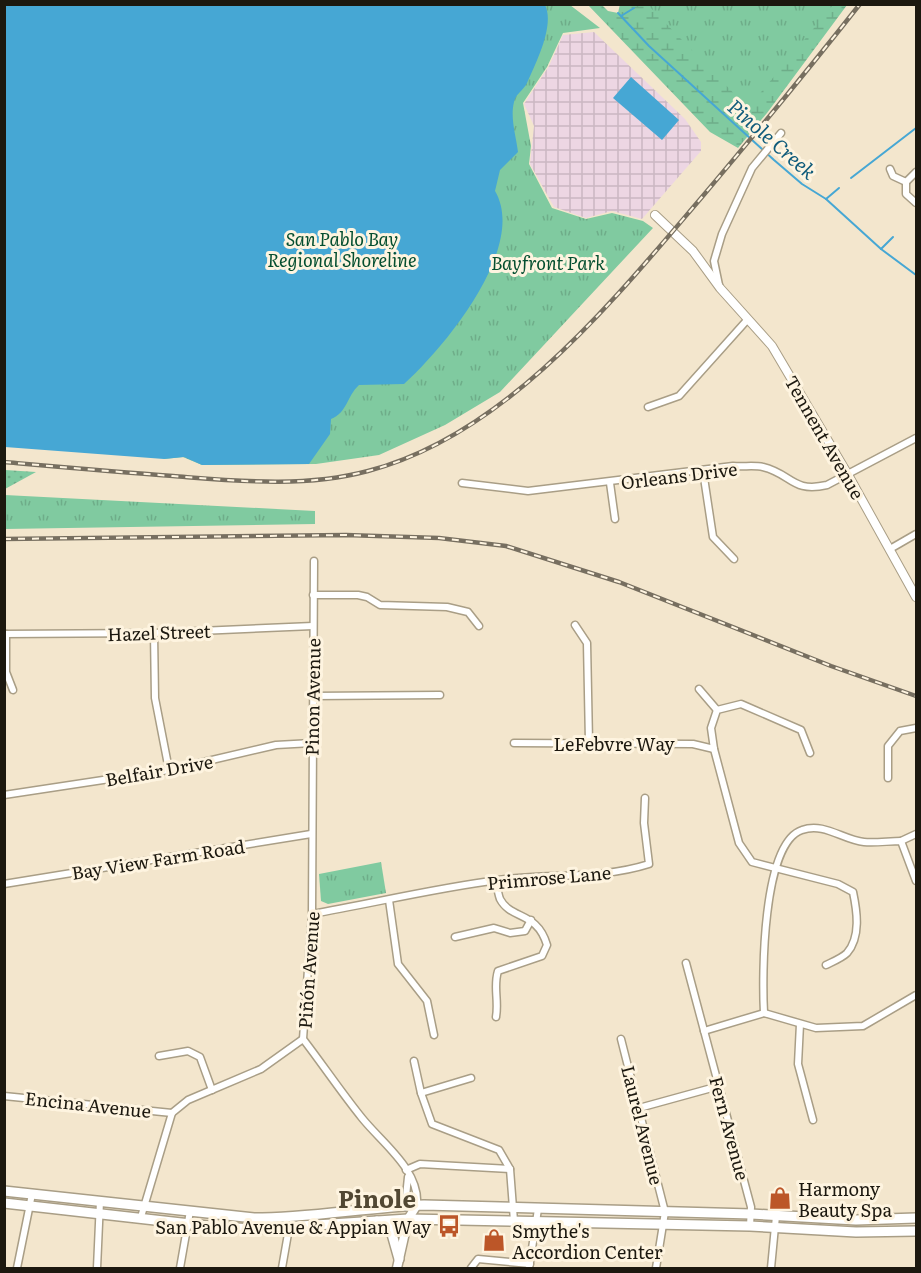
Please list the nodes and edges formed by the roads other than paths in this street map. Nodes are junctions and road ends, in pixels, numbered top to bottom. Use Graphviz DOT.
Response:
graph roads {
  1 [pos="781,133"];
  2 [pos="890,169"];
  3 [pos="916,172"];
  4 [pos="906,182"];
  5 [pos="916,203"];
  6 [pos="655,215"];
  7 [pos="720,288"];
  8 [pos="748,319"];
  9 [pos="648,407"];
  10 [pos="916,438"];
  11 [pos="703,471"];
  12 [pos="847,473"];
  13 [pos="462,483"];
  14 [pos="610,483"];
  15 [pos="615,519"];
  16 [pos="916,534"];
  17 [pos="890,549"];
  18 [pos="734,560"];
  19 [pos="314,561"];
  20 [pos="313,595"];
  21 [pos="916,597"];
  22 [pos="575,625"];
  23 [pos="313,626"];
  24 [pos="480,626"];
  25 [pos="154,633"];
  26 [pos="5,634"];
  27 [pos="699,689"];
  28 [pos="13,690"];
  29 [pos="440,695"];
  30 [pos="312,696"];
  31 [pos="717,710"];
  32 [pos="916,728"];
  33 [pos="589,742"];
  34 [pos="312,743"];
  35 [pos="514,743"];
  36 [pos="714,750"];
  37 [pos="810,753"];
  38 [pos="169,770"];
  39 [pos="888,778"];
  40 [pos="4,795"];
  41 [pos="645,798"];
  42 [pos="311,834"];
  43 [pos="916,834"];
  44 [pos="901,841"];
  45 [pos="775,870"];
  46 [pos="496,880"];
  47 [pos="916,881"];
  48 [pos="4,884"];
  49 [pos="389,900"];
  50 [pos="312,914"];
  51 [pos="531,920"];
  52 [pos="454,937"];
  53 [pos="686,963"];
  54 [pos="826,965"];
  55 [pos="916,995"];
  56 [pos="764,1013"];
  57 [pos="496,1017"];
  58 [pos="800,1024"];
  59 [pos="704,1031"];
  60 [pos="434,1035"];
  61 [pos="303,1039"];
  62 [pos="621,1039"];
  63 [pos="159,1056"];
  64 [pos="414,1061"];
  65 [pos="471,1078"];
  66 [pos="719,1086"];
  67 [pos="212,1090"];
  68 [pos="421,1093"];
  69 [pos="4,1096"];
  70 [pos="639,1108"];
  71 [pos="172,1113"];
  72 [pos="813,1120"];
  73 [pos="510,1168"];
  74 [pos="407,1173"];
  75 [pos="4,1191"];
  76 [pos="32,1194"];
  77 [pos="100,1201"];
  78 [pos="4,1203"];
  79 [pos="417,1205"];
  80 [pos="30,1206"];
  81 [pos="142,1206"];
  82 [pos="405,1206"];
  83 [pos="514,1207"];
  84 [pos="538,1209"];
  85 [pos="190,1211"];
  86 [pos="665,1212"];
  87 [pos="99,1213"];
  88 [pos="751,1214"];
  89 [pos="776,1216"];
  90 [pos="141,1217"];
  91 [pos="916,1218"];
  92 [pos="408,1219"];
  93 [pos="372,1220"];
  94 [pos="514,1221"];
  95 [pos="536,1221"];
  96 [pos="188,1223"];
  97 [pos="663,1224"];
  98 [pos="750,1226"];
  99 [pos="775,1227"];
  100 [pos="289,1228"];
  101 [pos="916,1231"];
  102 [pos="398,1264"];
  103 [pos="530,1266"];
  104 [pos="17,1269"];
  105 [pos="97,1269"];
  106 [pos="180,1269"];
  107 [pos="282,1269"];
  108 [pos="471,1269"];
  109 [pos="656,1269"];
  110 [pos="771,1269"];
  1 -- 7 [label="street"];
  2 -- 4 [label="street"];
  3 -- 4 [label="street"];
  4 -- 5 [label="street"];
  6 -- 7 [label="street, Tennent Avenue"];
  7 -- 8 [label="street, Tennent Avenue"];
  8 -- 9 [label="street"];
  8 -- 12 [label="street, Tennent Avenue"];
  10 -- 12 [label="street, Orleans Drive"];
  11 -- 12 [label="street, Orleans Drive"];
  11 -- 14 [label="street, Orleans Drive"];
  11 -- 18 [label="street"];
  12 -- 17 [label="street, Tennent Avenue"];
  13 -- 14 [label="street, Orleans Drive"];
  14 -- 15 [label="street"];
  16 -- 17 [label="street"];
  17 -- 21 [label="street, Tennent Avenue"];
  19 -- 20 [label="street, Pinon Avenue"];
  20 -- 23 [label="street, Pinon Avenue"];
  20 -- 24 [label="street"];
  22 -- 33 [label="street"];
  23 -- 25 [label="street, Hazel Street"];
  23 -- 30 [label="street, Pinon Avenue"];
  25 -- 26 [label="street, Hazel Street"];
  25 -- 38 [label="street"];
  26 -- 28 [label="street"];
  27 -- 31 [label="street"];
  29 -- 30 [label="street"];
  30 -- 34 [label="street, Pinon Avenue"];
  31 -- 36 [label="street"];
  31 -- 37 [label="street"];
  32 -- 39 [label="street"];
  33 -- 35 [label="street, LeFebvre Way"];
  33 -- 36 [label="street, LeFebvre Way"];
  34 -- 38 [label="street, Belfair Drive"];
  34 -- 42 [label="street, Pinon Avenue"];
  36 -- 45 [label="street"];
  38 -- 40 [label="street, Belfair Drive"];
  41 -- 46 [label="street, Primrose Lane"];
  42 -- 48 [label="street, Bay View Farm Road"];
  42 -- 50 [label="street, Piñón Avenue"];
  43 -- 44 [label="street"];
  44 -- 45 [label="street"];
  44 -- 47 [label="street"];
  45 -- 54 [label="street"];
  45 -- 56 [label="street"];
  46 -- 49 [label="street, Primrose Lane"];
  46 -- 51 [label="street"];
  49 -- 50 [label="street, Primrose Lane"];
  49 -- 60 [label="street"];
  50 -- 61 [label="street, Piñón Avenue"];
  51 -- 52 [label="street"];
  51 -- 57 [label="street"];
  53 -- 59 [label="street, Fern Avenue"];
  55 -- 58 [label="street"];
  56 -- 58 [label="street"];
  56 -- 59 [label="street"];
  58 -- 72 [label="street"];
  59 -- 66 [label="street, Fern Avenue"];
  61 -- 67 [label="street"];
  61 -- 74 [label="street, Piñón Avenue"];
  62 -- 70 [label="street, Laurel Avenue"];
  63 -- 67 [label="street"];
  64 -- 68 [label="street"];
  65 -- 68 [label="street"];
  66 -- 70 [label="street"];
  66 -- 88 [label="street, Fern Avenue"];
  67 -- 71 [label="street"];
  68 -- 73 [label="street"];
  69 -- 71 [label="street, Encina Avenue"];
  70 -- 86 [label="street, Laurel Avenue"];
  71 -- 81 [label="street"];
  73 -- 74 [label="street"];
  73 -- 83 [label="street"];
  74 -- 79 [label="street, Piñón Avenue"];
  74 -- 82 [label="street"];
  75 -- 76 [label="main road"];
  76 -- 77 [label="main road"];
  76 -- 80 [label="street"];
  77 -- 81 [label="main road"];
  77 -- 87 [label="street"];
  78 -- 80 [label="main road"];
  79 -- 82 [label="main road"];
  79 -- 83 [label="main road"];
  79 -- 92 [label="main road"];
  80 -- 87 [label="main road"];
  80 -- 104 [label="street"];
  81 -- 85 [label="main road"];
  81 -- 90 [label="street"];
  82 -- 85 [label="main road"];
  82 -- 92 [label="main road"];
  83 -- 84 [label="main road"];
  83 -- 94 [label="street"];
  84 -- 86 [label="main road"];
  84 -- 95 [label="street"];
  85 -- 96 [label="street"];
  86 -- 88 [label="main road"];
  86 -- 97 [label="street"];
  87 -- 90 [label="main road"];
  87 -- 105 [label="street"];
  88 -- 89 [label="main road"];
  88 -- 98 [label="street, Fern Avenue"];
  89 -- 91 [label="main road"];
  89 -- 99 [label="street"];
  90 -- 96 [label="main road"];
  92 -- 93 [label="main road"];
  92 -- 94 [label="main road"];
  92 -- 102 [label="main road"];
  93 -- 100 [label="main road"];
  93 -- 102 [label="main road"];
  94 -- 95 [label="main road"];
  95 -- 97 [label="main road"];
  95 -- 103 [label="street"];
  96 -- 100 [label="main road"];
  96 -- 106 [label="street"];
  97 -- 98 [label="main road"];
  97 -- 109 [label="street"];
  98 -- 99 [label="main road"];
  99 -- 101 [label="main road"];
  99 -- 110 [label="street"];
  100 -- 107 [label="street"];
  103 -- 108 [label="street"];
}
